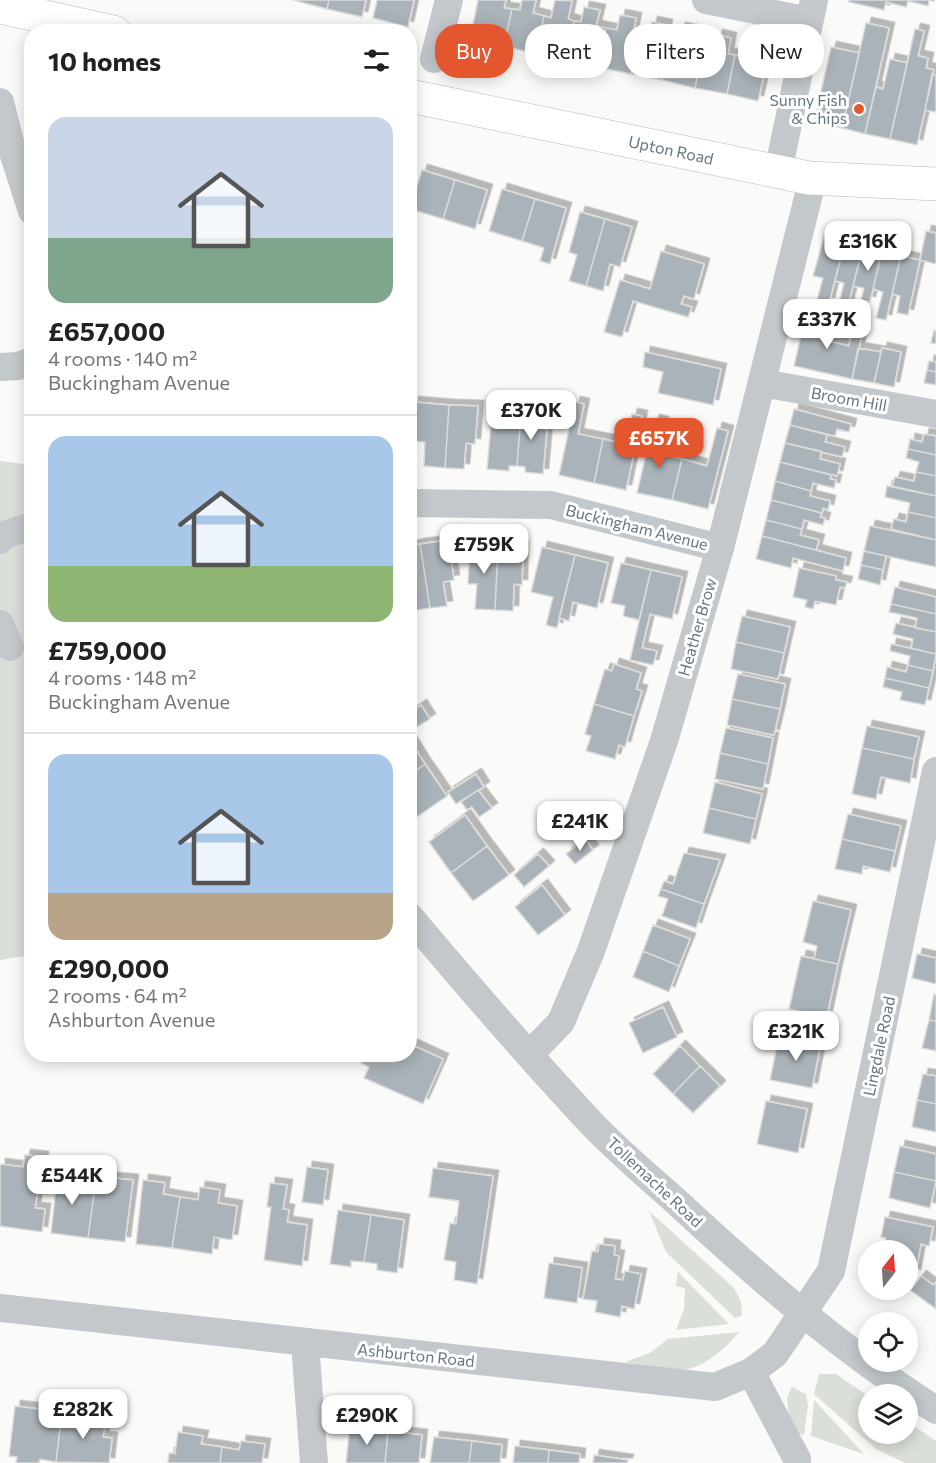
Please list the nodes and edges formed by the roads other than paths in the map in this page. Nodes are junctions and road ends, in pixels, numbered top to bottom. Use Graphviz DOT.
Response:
graph roads {
  1 [pos="448,0"];
  2 [pos="706,0"];
  3 [pos="0,7"];
  4 [pos="812,10"];
  5 [pos="78,24"];
  6 [pos="434,59"];
  7 [pos="417,97"];
  8 [pos="0,102"];
  9 [pos="778,172"];
  10 [pos="813,178"];
  11 [pos="936,184"];
  12 [pos="24,187"];
  13 [pos="24,364"];
  14 [pos="0,367"];
  15 [pos="762,383"];
  16 [pos="936,414"];
  17 [pos="417,503"];
  18 [pos="24,529"];
  19 [pos="0,540"];
  20 [pos="720,548"];
  21 [pos="936,771"];
  22 [pos="417,925"];
  23 [pos="529,1055"];
  24 [pos="0,1308"];
  25 [pos="803,1313"];
  26 [pos="305,1343"];
  27 [pos="751,1372"];
  28 [pos="936,1410"];
  29 [pos="314,1463"];
  30 [pos="797,1463"];
  1 -- 6 [label="street"];
  2 -- 4 [label="street"];
  3 -- 5 [label="main road"];
  4 -- 9 [label="street"];
  7 -- 9 [label="main road, Upton Road"];
  8 -- 12 [label="street"];
  9 -- 10 [label="main road, Upton Road"];
  10 -- 11 [label="main road, Upton Road"];
  10 -- 15 [label="street, Heather Brow"];
  13 -- 14 [label="street"];
  15 -- 16 [label="street, Broom Hill"];
  15 -- 20 [label="street, Heather Brow"];
  17 -- 20 [label="street, Buckingham Avenue"];
  18 -- 19 [label="street"];
  20 -- 23 [label="street, Heather Brow"];
  21 -- 25 [label="street, Lingdale Road"];
  22 -- 23 [label="street, Tollemache Road"];
  23 -- 25 [label="street, Tollemache Road"];
  24 -- 26 [label="street, Ashburton Road"];
  25 -- 27 [label="street, Ashburton Road"];
  25 -- 28 [label="street, Tollemache Road"];
  26 -- 27 [label="street, Ashburton Road"];
  26 -- 29 [label="street"];
  27 -- 30 [label="street"];
}
